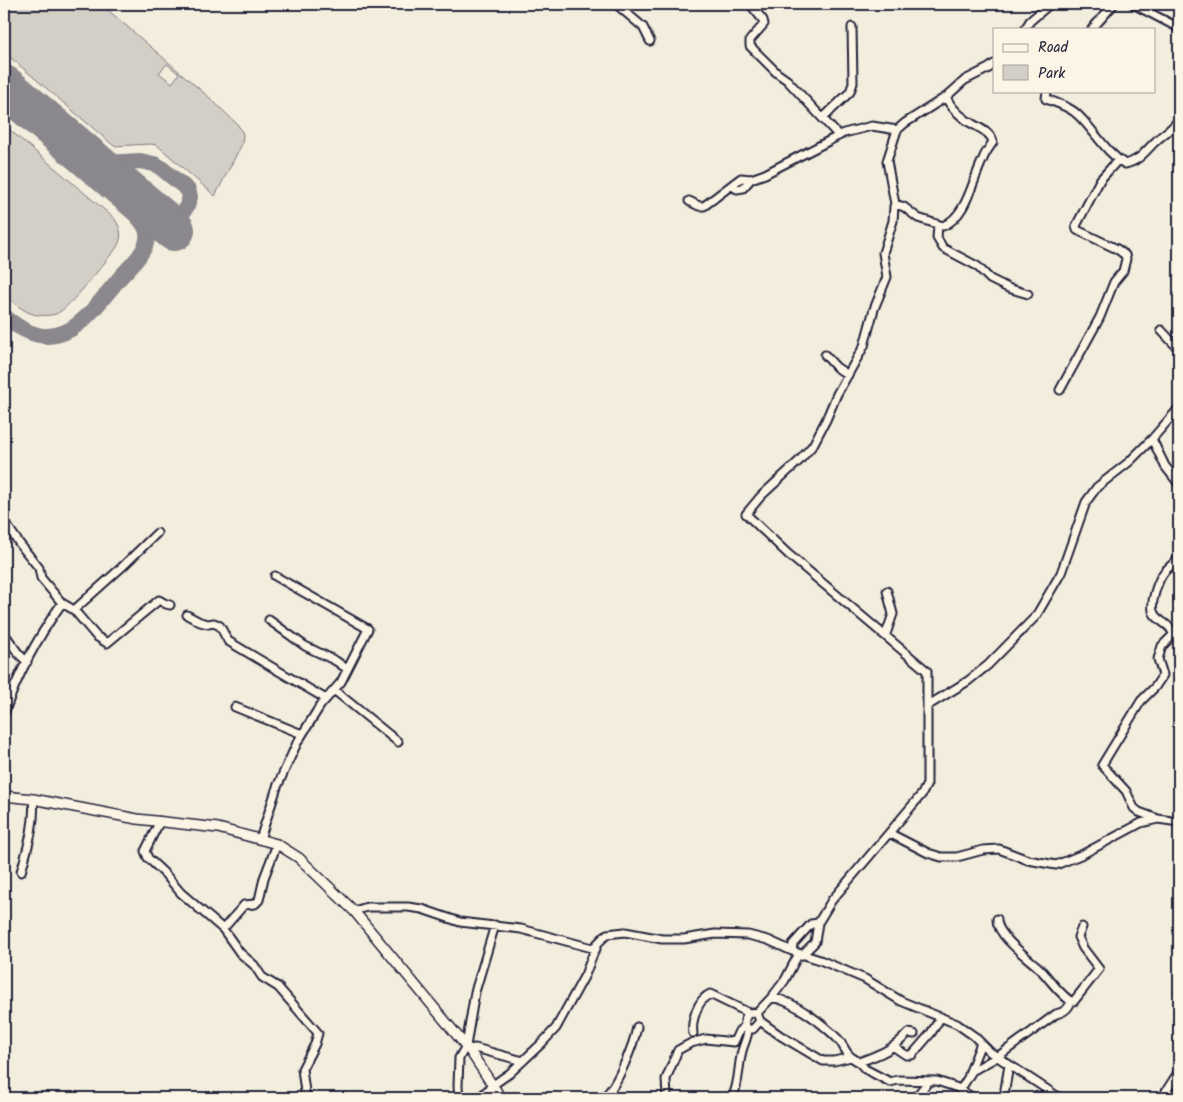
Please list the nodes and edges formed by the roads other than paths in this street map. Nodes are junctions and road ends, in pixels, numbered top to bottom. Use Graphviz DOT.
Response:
graph roads {
  1 [pos="616,4"];
  2 [pos="750,4"];
  3 [pos="1050,4"];
  4 [pos="1114,4"];
  5 [pos="1133,4"];
  6 [pos="852,27"];
  7 [pos="1026,28"];
  8 [pos="1093,28"];
  9 [pos="1179,28"];
  10 [pos="650,41"];
  11 [pos="993,65"];
  12 [pos="1047,92"];
  13 [pos="946,97"];
  14 [pos="823,118"];
  15 [pos="1179,119"];
  16 [pos="897,130"];
  17 [pos="839,136"];
  18 [pos="1118,160"];
  19 [pos="689,201"];
  20 [pos="896,204"];
  21 [pos="938,224"];
  22 [pos="1028,294"];
  23 [pos="1161,330"];
  24 [pos="1179,344"];
  25 [pos="825,355"];
  26 [pos="848,375"];
  27 [pos="1060,390"];
  28 [pos="1179,408"];
  29 [pos="1152,439"];
  30 [pos="1179,484"];
  31 [pos="4,521"];
  32 [pos="156,533"];
  33 [pos="1179,558"];
  34 [pos="275,576"];
  35 [pos="887,591"];
  36 [pos="62,604"];
  37 [pos="170,605"];
  38 [pos="74,610"];
  39 [pos="187,615"];
  40 [pos="269,620"];
  41 [pos="4,633"];
  42 [pos="886,634"];
  43 [pos="27,662"];
  44 [pos="347,669"];
  45 [pos="334,690"];
  46 [pos="326,699"];
  47 [pos="927,706"];
  48 [pos="235,707"];
  49 [pos="4,714"];
  50 [pos="302,734"];
  51 [pos="398,742"];
  52 [pos="4,796"];
  53 [pos="34,799"];
  54 [pos="1158,819"];
  55 [pos="160,821"];
  56 [pos="1179,822"];
  57 [pos="889,833"];
  58 [pos="260,838"];
  59 [pos="277,844"];
  60 [pos="21,872"];
  61 [pos="354,911"];
  62 [pos="997,919"];
  63 [pos="818,923"];
  64 [pos="495,926"];
  65 [pos="1082,927"];
  66 [pos="224,929"];
  67 [pos="596,949"];
  68 [pos="792,951"];
  69 [pos="802,955"];
  70 [pos="772,997"];
  71 [pos="1071,1001"];
  72 [pos="749,1013"];
  73 [pos="757,1013"];
  74 [pos="941,1017"];
  75 [pos="760,1021"];
  76 [pos="637,1026"];
  77 [pos="746,1027"];
  78 [pos="693,1033"];
  79 [pos="914,1034"];
  80 [pos="702,1040"];
  81 [pos="981,1043"];
  82 [pos="689,1044"];
  83 [pos="894,1047"];
  84 [pos="468,1048"];
  85 [pos="851,1057"];
  86 [pos="997,1057"];
  87 [pos="523,1061"];
  88 [pos="859,1062"];
  89 [pos="1009,1065"];
  90 [pos="1179,1071"];
  91 [pos="968,1077"];
  92 [pos="929,1081"];
  93 [pos="493,1085"];
  94 [pos="1005,1088"];
  95 [pos="959,1089"];
  96 [pos="308,1098"];
  97 [pos="459,1098"];
  98 [pos="479,1098"];
  99 [pos="502,1098"];
  100 [pos="603,1098"];
  101 [pos="667,1098"];
  102 [pos="732,1098"];
  103 [pos="915,1098"];
  104 [pos="973,1098"];
  105 [pos="1060,1098"];
  106 [pos="1158,1098"];
  1 -- 10 [label="street"];
  2 -- 14 [label="street"];
  3 -- 7 [label="street"];
  4 -- 8 [label="street"];
  5 -- 9 [label="street"];
  6 -- 14 [label="street"];
  11 -- 13 [label="street"];
  12 -- 18 [label="street"];
  13 -- 16 [label="street"];
  13 -- 21 [label="street"];
  14 -- 17 [label="street"];
  15 -- 18 [label="street"];
  16 -- 17 [label="street"];
  16 -- 20 [label="street"];
  17 -- 19 [label="street"];
  18 -- 27 [label="street"];
  20 -- 21 [label="street"];
  20 -- 26 [label="street"];
  21 -- 22 [label="street"];
  23 -- 24 [label="street"];
  25 -- 26 [label="street"];
  26 -- 42 [label="street"];
  28 -- 29 [label="street"];
  29 -- 30 [label="street"];
  29 -- 47 [label="street"];
  31 -- 36 [label="street"];
  32 -- 38 [label="street"];
  33 -- 54 [label="street"];
  34 -- 44 [label="street"];
  35 -- 42 [label="street"];
  36 -- 38 [label="street"];
  36 -- 43 [label="street"];
  37 -- 38 [label="street"];
  39 -- 46 [label="street"];
  40 -- 44 [label="street"];
  41 -- 43 [label="street"];
  42 -- 47 [label="street"];
  43 -- 49 [label="street"];
  44 -- 45 [label="street"];
  45 -- 46 [label="street"];
  45 -- 51 [label="street"];
  46 -- 50 [label="street"];
  47 -- 57 [label="street"];
  48 -- 50 [label="street"];
  50 -- 58 [label="street"];
  52 -- 53 [label="street"];
  53 -- 55 [label="street"];
  53 -- 60 [label="street"];
  54 -- 56 [label="street"];
  54 -- 57 [label="street"];
  55 -- 58 [label="street"];
  55 -- 66 [label="street"];
  57 -- 63 [label="street"];
  58 -- 59 [label="street"];
  59 -- 61 [label="street"];
  59 -- 66 [label="street"];
  61 -- 64 [label="street"];
  61 -- 84 [label="street"];
  62 -- 71 [label="street"];
  63 -- 68 [label="street"];
  63 -- 69 [label="street"];
  64 -- 67 [label="street"];
  64 -- 84 [label="street"];
  65 -- 71 [label="street"];
  66 -- 96 [label="street"];
  67 -- 68 [label="street"];
  67 -- 87 [label="street"];
  68 -- 69 [label="street"];
  69 -- 70 [label="street"];
  69 -- 74 [label="street"];
  70 -- 73 [label="street"];
  70 -- 85 [label="street"];
  71 -- 86 [label="street"];
  72 -- 73 [label="street"];
  72 -- 77 [label="street"];
  72 -- 78 [label="street"];
  73 -- 75 [label="street"];
  74 -- 81 [label="street"];
  74 -- 83 [label="street"];
  75 -- 77 [label="street"];
  75 -- 85 [label="street"];
  76 -- 100 [label="street"];
  77 -- 80 [label="street"];
  77 -- 102 [label="street"];
  78 -- 80 [label="street"];
  78 -- 82 [label="street"];
  79 -- 83 [label="street"];
  80 -- 82 [label="street"];
  81 -- 86 [label="street"];
  81 -- 91 [label="street"];
  82 -- 101 [label="street"];
  83 -- 88 [label="street"];
  84 -- 87 [label="street"];
  84 -- 93 [label="street"];
  84 -- 97 [label="street"];
  85 -- 88 [label="street"];
  86 -- 89 [label="street"];
  86 -- 91 [label="street"];
  87 -- 93 [label="street"];
  88 -- 92 [label="street"];
  89 -- 94 [label="street"];
  89 -- 105 [label="street"];
  90 -- 106 [label="street"];
  91 -- 95 [label="street"];
  92 -- 95 [label="street"];
  92 -- 103 [label="street"];
  93 -- 98 [label="street"];
  93 -- 99 [label="street"];
  95 -- 104 [label="street"];
}
